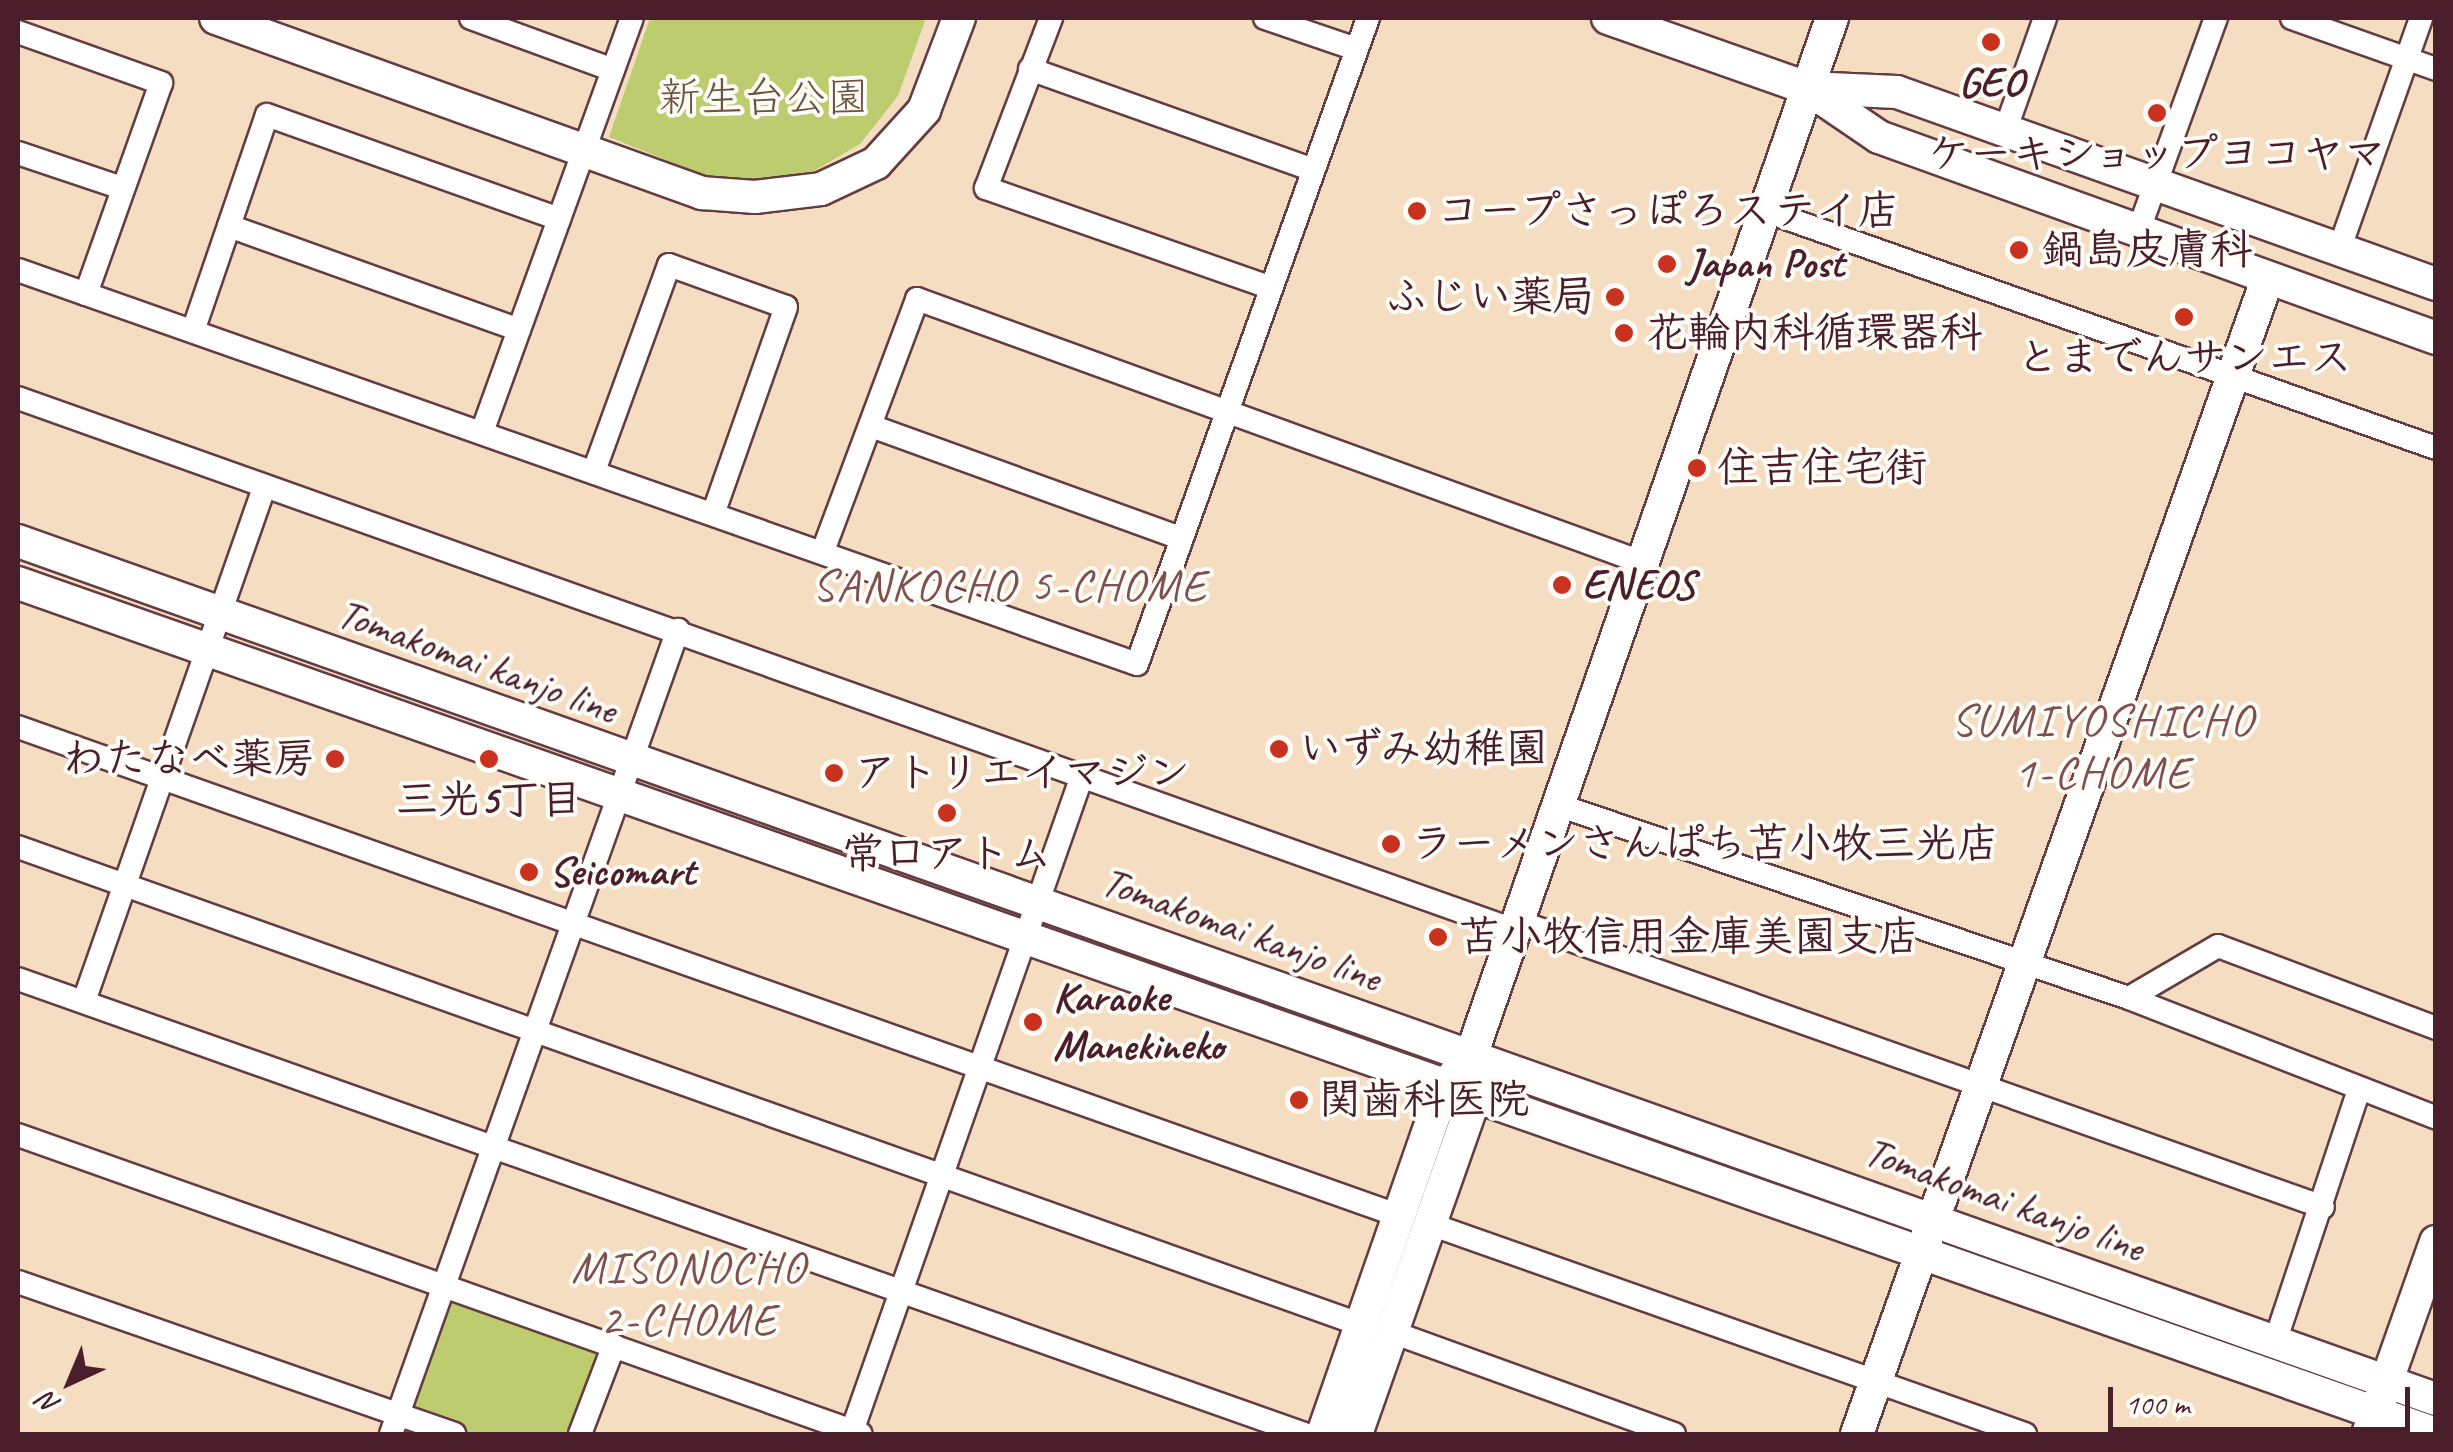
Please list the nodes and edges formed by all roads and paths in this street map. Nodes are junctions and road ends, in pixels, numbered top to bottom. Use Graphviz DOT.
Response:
graph roads {
  1 [pos="216,18"];
  2 [pos="470,18"];
  3 [pos="632,18"];
  4 [pos="959,18"];
  5 [pos="1050,18"];
  6 [pos="1265,18"];
  7 [pos="1368,18"];
  8 [pos="1608,18"];
  9 [pos="1832,18"];
  10 [pos="2045,18"];
  11 [pos="2216,18"];
  12 [pos="2292,18"];
  13 [pos="2421,18"];
  14 [pos="18,32"];
  15 [pos="1356,49"];
  16 [pos="2406,58"];
  17 [pos="2436,68"];
  18 [pos="1030,69"];
  19 [pos="613,70"];
  20 [pos="1807,88"];
  21 [pos="2005,131"];
  22 [pos="584,151"];
  23 [pos="18,153"];
  24 [pos="1313,170"];
  25 [pos="2156,185"];
  26 [pos="122,188"];
  27 [pos="1766,212"];
  28 [pos="559,219"];
  29 [pos="229,226"];
  30 [pos="2138,232"];
  31 [pos="2339,250"];
  32 [pos="18,270"];
  33 [pos="2267,280"];
  34 [pos="2436,284"];
  35 [pos="1271,288"];
  36 [pos="86,294"];
  37 [pos="2433,329"];
  38 [pos="519,330"];
  39 [pos="193,332"];
  40 [pos="2232,377"];
  41 [pos="18,398"];
  42 [pos="1231,408"];
  43 [pos="870,426"];
  44 [pos="482,432"];
  45 [pos="2436,448"];
  46 [pos="594,471"];
  47 [pos="264,488"];
  48 [pos="714,512"];
  49 [pos="1181,538"];
  50 [pos="18,542"];
  51 [pos="824,551"];
  52 [pos="1644,562"];
  53 [pos="18,584"];
  54 [pos="218,614"];
  55 [pos="678,630"];
  56 [pos="207,651"];
  57 [pos="18,727"];
  58 [pos="630,762"];
  59 [pos="1082,776"];
  60 [pos="163,780"];
  61 [pos="619,796"];
  62 [pos="1558,805"];
  63 [pos="18,847"];
  64 [pos="125,886"];
  65 [pos="1035,901"];
  66 [pos="574,923"];
  67 [pos="1516,926"];
  68 [pos="1022,940"];
  69 [pos="2024,963"];
  70 [pos="18,980"];
  71 [pos="2129,998"];
  72 [pos="84,1001"];
  73 [pos="2436,1028"];
  74 [pos="532,1032"];
  75 [pos="1471,1056"];
  76 [pos="982,1066"];
  77 [pos="1980,1086"];
  78 [pos="2359,1090"];
  79 [pos="1459,1092"];
  80 [pos="2436,1118"];
  81 [pos="18,1135"];
  82 [pos="492,1149"];
  83 [pos="945,1174"];
  84 [pos="2324,1207"];
  85 [pos="1415,1220"];
  86 [pos="1935,1221"];
  87 [pos="1925,1256"];
  88 [pos="2433,1257"];
  89 [pos="18,1282"];
  90 [pos="445,1284"];
  91 [pos="902,1292"];
  92 [pos="1377,1329"];
  93 [pos="2276,1342"];
  94 [pos="614,1345"];
  95 [pos="1876,1381"];
  96 [pos="2385,1381"];
  97 [pos="2436,1400"];
  98 [pos="395,1424"];
  99 [pos="2371,1424"];
  100 [pos="454,1434"];
  101 [pos="580,1434"];
  102 [pos="855,1434"];
  103 [pos="1304,1434"];
  104 [pos="1324,1434"];
  105 [pos="1356,1434"];
  106 [pos="1674,1434"];
  107 [pos="1857,1434"];
  108 [pos="2025,1434"];
  109 [pos="2436,1434"];
  1 -- 22 [label="street"];
  2 -- 19 [label="street"];
  3 -- 19 [label="street"];
  4 -- 22 [label="street"];
  5 -- 18 [label="street"];
  6 -- 15 [label="street"];
  7 -- 15 [label="street"];
  8 -- 20 [label="street"];
  9 -- 20 [label="street"];
  10 -- 21 [label="street"];
  11 -- 25 [label="street"];
  12 -- 16 [label="street"];
  13 -- 16 [label="street"];
  14 -- 26 [label="street"];
  15 -- 24 [label="street"];
  16 -- 17 [label="street"];
  16 -- 31 [label="street"];
  18 -- 24 [label="street"];
  18 -- 35 [label="street"];
  19 -- 22 [label="street"];
  20 -- 21 [label="street"];
  20 -- 27 [label="street"];
  20 -- 30 [label="street"];
  21 -- 25 [label="street"];
  22 -- 28 [label="street"];
  23 -- 26 [label="street"];
  24 -- 35 [label="street"];
  25 -- 30 [label="street"];
  25 -- 31 [label="street"];
  26 -- 36 [label="street"];
  27 -- 40 [label="street"];
  27 -- 52 [label="street"];
  28 -- 29 [label="street"];
  28 -- 38 [label="street"];
  29 -- 38 [label="street"];
  29 -- 39 [label="street"];
  30 -- 33 [label="street"];
  31 -- 34 [label="street"];
  32 -- 36 [label="street"];
  33 -- 37 [label="street"];
  33 -- 40 [label="street"];
  35 -- 42 [label="street"];
  36 -- 39 [label="street"];
  38 -- 44 [label="street"];
  39 -- 44 [label="street"];
  40 -- 45 [label="street"];
  40 -- 69 [label="street"];
  41 -- 47 [label="street"];
  42 -- 43 [label="street"];
  42 -- 49 [label="street"];
  42 -- 52 [label="street"];
  43 -- 49 [label="street"];
  43 -- 51 [label="street"];
  44 -- 46 [label="street"];
  46 -- 48 [label="street"];
  46 -- 48 [label="street"];
  47 -- 54 [label="street"];
  47 -- 55 [label="street"];
  48 -- 51 [label="street"];
  49 -- 51 [label="street"];
  50 -- 54 [label="street, Tomakomai kanjo line"];
  52 -- 62 [label="street"];
  53 -- 56 [label="street, Tomakomai kanjo line"];
  54 -- 56 [label="street"];
  54 -- 58 [label="street, Tomakomai kanjo line"];
  55 -- 58 [label="street"];
  55 -- 59 [label="street"];
  56 -- 60 [label="street"];
  56 -- 61 [label="street, Tomakomai kanjo line"];
  57 -- 60 [label="street"];
  58 -- 61 [label="street"];
  58 -- 65 [label="street, Tomakomai kanjo line"];
  59 -- 65 [label="street"];
  59 -- 67 [label="street"];
  60 -- 64 [label="street"];
  60 -- 66 [label="street"];
  61 -- 66 [label="street"];
  61 -- 68 [label="street, Tomakomai kanjo line"];
  62 -- 67 [label="street"];
  62 -- 69 [label="street"];
  63 -- 64 [label="street"];
  64 -- 72 [label="street"];
  64 -- 74 [label="street"];
  65 -- 68 [label="street"];
  65 -- 75 [label="street, Tomakomai kanjo line"];
  66 -- 74 [label="street"];
  66 -- 76 [label="street"];
  67 -- 75 [label="street"];
  67 -- 77 [label="street"];
  68 -- 76 [label="street"];
  68 -- 79 [label="street, Tomakomai kanjo line"];
  69 -- 71 [label="street"];
  69 -- 77 [label="street"];
  70 -- 72 [label="street"];
  71 -- 73 [label="street"];
  71 -- 78 [label="street"];
  72 -- 82 [label="street"];
  74 -- 82 [label="street"];
  74 -- 83 [label="street"];
  75 -- 79 [label="street"];
  75 -- 86 [label="street, Tomakomai kanjo line"];
  76 -- 83 [label="street"];
  76 -- 85 [label="street"];
  77 -- 84 [label="street"];
  77 -- 86 [label="street"];
  78 -- 80 [label="street"];
  78 -- 84 [label="street"];
  79 -- 85 [label="street"];
  79 -- 87 [label="street, Tomakomai kanjo line"];
  81 -- 90 [label="street"];
  82 -- 90 [label="street"];
  82 -- 91 [label="street"];
  83 -- 91 [label="street"];
  83 -- 92 [label="street"];
  84 -- 93 [label="street"];
  85 -- 92 [label="street"];
  85 -- 95 [label="street"];
  86 -- 87 [label="street"];
  86 -- 93 [label="street, Tomakomai kanjo line"];
  87 -- 95 [label="street"];
  87 -- 99 [label="street, Tomakomai kanjo line"];
  88 -- 96 [label="street"];
  89 -- 98 [label="street"];
  90 -- 94 [label="street"];
  90 -- 98 [label="street"];
  91 -- 102 [label="street"];
  91 -- 103 [label="street"];
  92 -- 104 [label="street"];
  92 -- 105 [label="street"];
  92 -- 106 [label="street"];
  93 -- 96 [label="street, Tomakomai kanjo line"];
  94 -- 101 [label="street"];
  94 -- 102 [label="street"];
  95 -- 107 [label="street"];
  95 -- 108 [label="street"];
  96 -- 97 [label="street, Tomakomai kanjo line"];
  96 -- 99 [label="street"];
  98 -- 100 [label="street"];
  99 -- 109 [label="street, Tomakomai kanjo line"];
}
